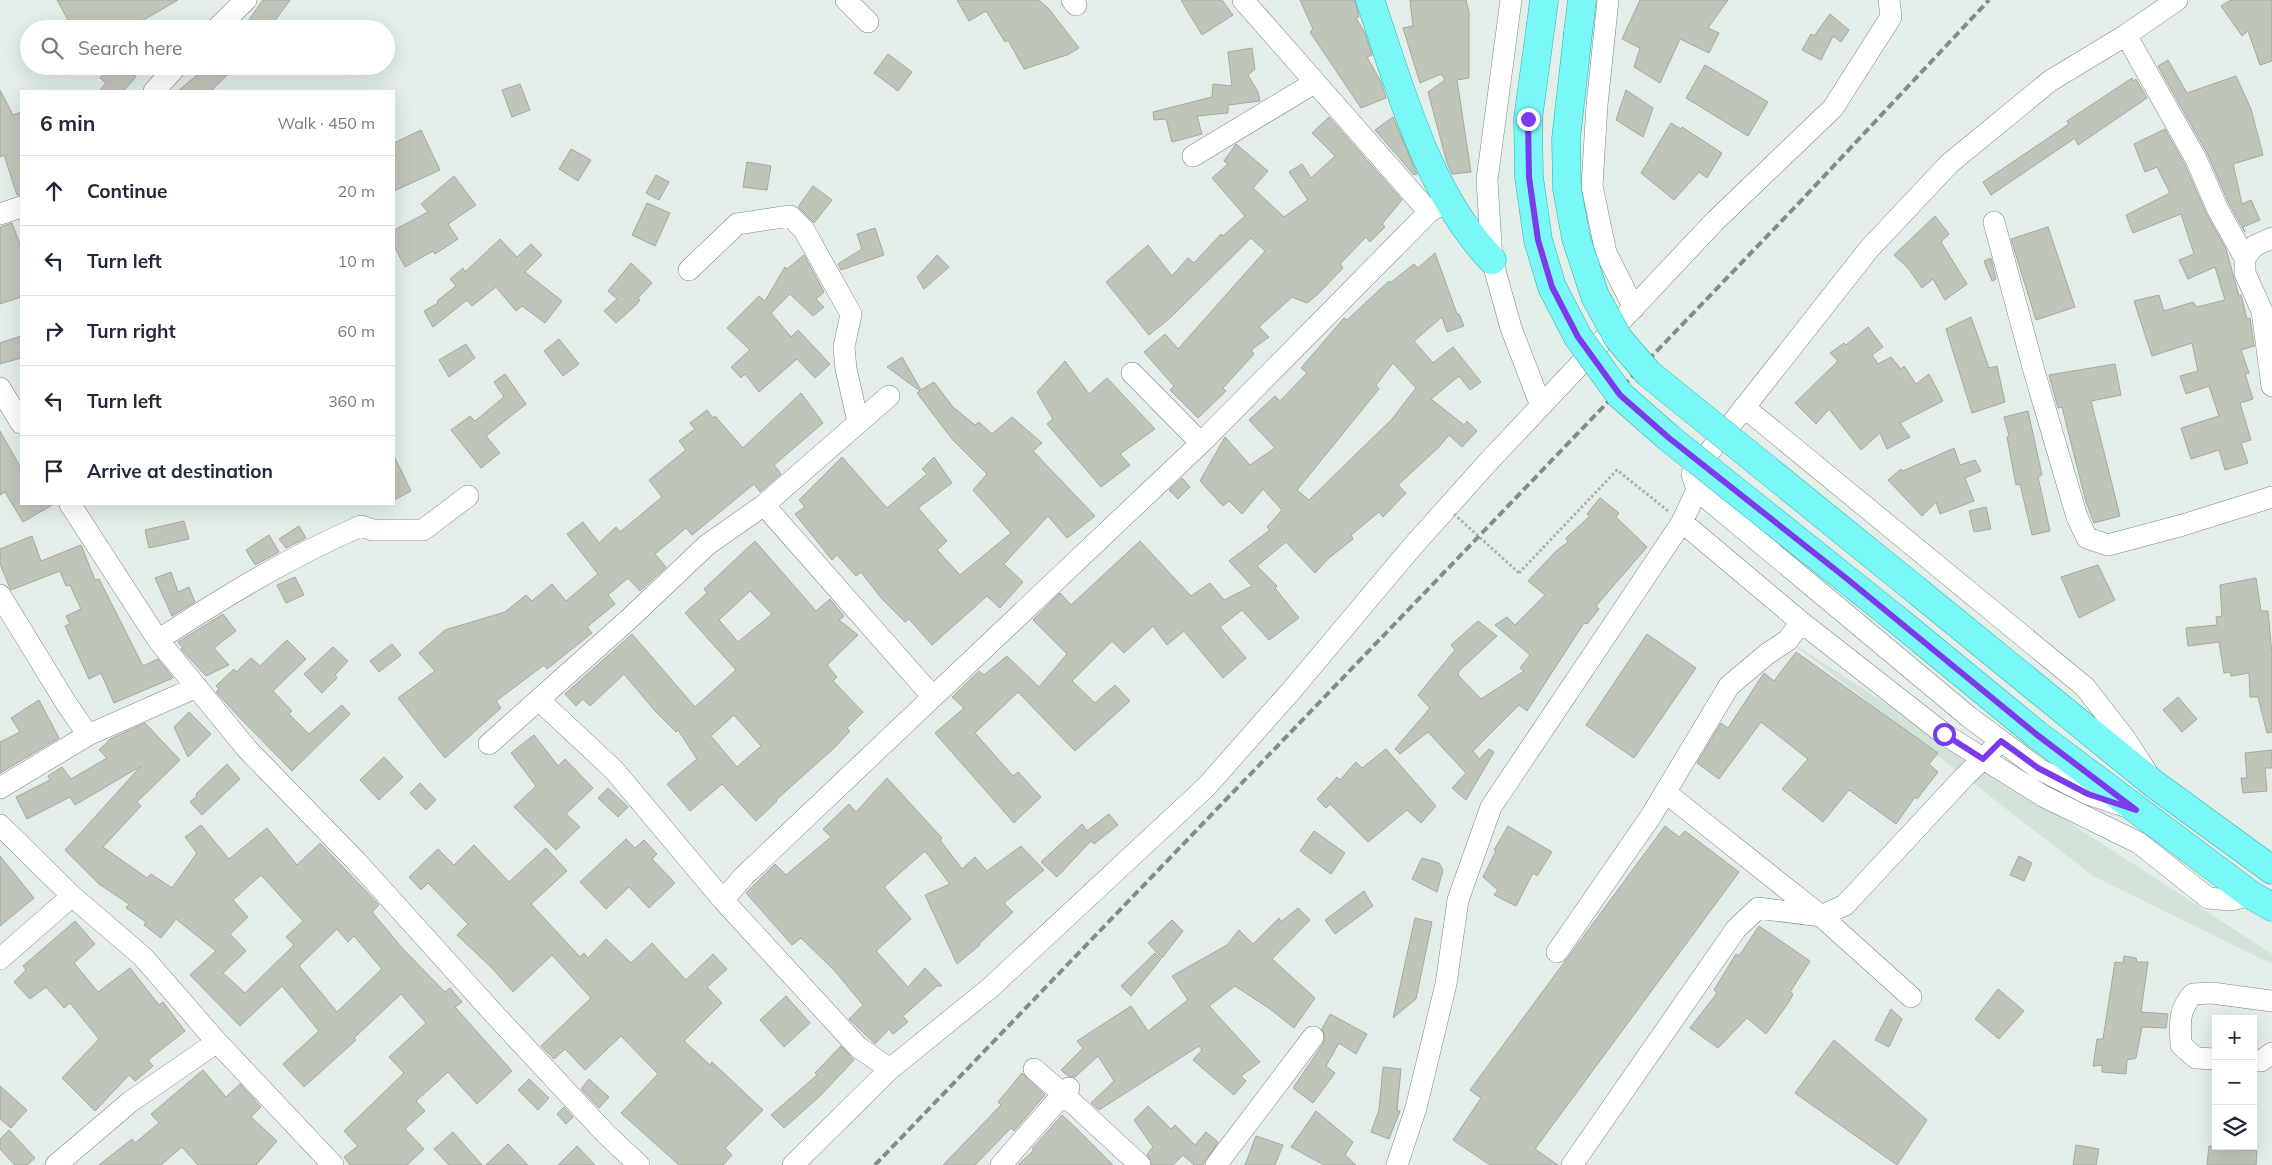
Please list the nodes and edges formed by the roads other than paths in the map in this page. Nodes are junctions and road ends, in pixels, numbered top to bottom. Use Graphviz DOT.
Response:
graph roads {
  1 [pos="246,0"];
  2 [pos="846,0"];
  3 [pos="1243,0"];
  4 [pos="1370,0"];
  5 [pos="1512,0"];
  6 [pos="1582,0"];
  7 [pos="1608,0"];
  8 [pos="1889,0"];
  9 [pos="2177,0"];
  10 [pos="1543,12"];
  11 [pos="225,20"];
  12 [pos="868,22"];
  13 [pos="2126,35"];
  14 [pos="169,75"];
  15 [pos="1314,83"];
  16 [pos="155,90"];
  17 [pos="1193,156"];
  18 [pos="20,207"];
  19 [pos="1438,207"];
  20 [pos="0,214"];
  21 [pos="1994,222"];
  22 [pos="2272,238"];
  23 [pos="2245,258"];
  24 [pos="1492,260"];
  25 [pos="689,270"];
  26 [pos="1634,308"];
  27 [pos="1132,373"];
  28 [pos="2272,386"];
  29 [pos="0,388"];
  30 [pos="889,396"];
  31 [pos="1541,406"];
  32 [pos="1744,407"];
  33 [pos="20,421"];
  34 [pos="858,422"];
  35 [pos="1201,443"];
  36 [pos="1697,490"];
  37 [pos="468,496"];
  38 [pos="2272,497"];
  39 [pos="764,504"];
  40 [pos="71,505"];
  41 [pos="1682,522"];
  42 [pos="0,595"];
  43 [pos="1801,622"];
  44 [pos="158,640"];
  45 [pos="197,687"];
  46 [pos="934,697"];
  47 [pos="539,700"];
  48 [pos="88,735"];
  49 [pos="2001,741"];
  50 [pos="489,744"];
  51 [pos="1983,759"];
  52 [pos="2154,784"];
  53 [pos="0,788"];
  54 [pos="1665,792"];
  55 [pos="2136,810"];
  56 [pos="0,825"];
  57 [pos="2272,870"];
  58 [pos="72,896"];
  59 [pos="723,900"];
  60 [pos="2262,901"];
  61 [pos="1821,916"];
  62 [pos="1557,952"];
  63 [pos="0,959"];
  64 [pos="1912,997"];
  65 [pos="2272,1001"];
  66 [pos="1313,1037"];
  67 [pos="217,1042"];
  68 [pos="2212,1059"];
  69 [pos="890,1069"];
  70 [pos="1034,1069"];
  71 [pos="1066,1091"];
  72 [pos="56,1165"];
  73 [pos="333,1165"];
  74 [pos="639,1165"];
  75 [pos="792,1165"];
  76 [pos="1001,1165"];
  77 [pos="1140,1165"];
  78 [pos="1216,1165"];
  79 [pos="1398,1165"];
  80 [pos="1572,1165"];
  1 -- 11 [label="street"];
  2 -- 12 [label="street"];
  3 -- 15 [label="street"];
  4 -- 19 [label="main road"];
  5 -- 24 [label="street"];
  6 -- 52 [label="main road, bridge"];
  7 -- 26 [label="street"];
  8 -- 26 [label="street"];
  9 -- 13 [label="street"];
  10 -- 55 [label="main road, bridge"];
  13 -- 23 [label="street"];
  13 -- 32 [label="street"];
  14 -- 16 [label="street"];
  15 -- 17 [label="street"];
  15 -- 19 [label="street"];
  18 -- 20 [label="street"];
  19 -- 24 [label="main road"];
  19 -- 35 [label="street"];
  21 -- 38 [label="street"];
  22 -- 23 [label="street"];
  23 -- 28 [label="street"];
  24 -- 31 [label="street"];
  25 -- 34 [label="street"];
  26 -- 31 [label="street"];
  27 -- 35 [label="street"];
  29 -- 33 [label="street"];
  30 -- 34 [label="street"];
  31 -- 69 [label="street"];
  32 -- 36 [label="street"];
  32 -- 52 [label="street"];
  34 -- 39 [label="street"];
  35 -- 46 [label="street"];
  36 -- 41 [label="street"];
  36 -- 49 [label="street"];
  37 -- 44 [label="street"];
  39 -- 46 [label="street"];
  39 -- 47 [label="street"];
  40 -- 44 [label="street"];
  41 -- 43 [label="street"];
  41 -- 79 [label="street"];
  42 -- 48 [label="street"];
  43 -- 51 [label="street"];
  43 -- 54 [label="street"];
  44 -- 45 [label="street"];
  45 -- 48 [label="street"];
  45 -- 74 [label="street"];
  46 -- 59 [label="street"];
  47 -- 50 [label="street"];
  47 -- 59 [label="street"];
  48 -- 53 [label="street"];
  49 -- 51 [label="street"];
  49 -- 55 [label="street"];
  51 -- 60 [label="street"];
  51 -- 61 [label="street"];
  52 -- 57 [label="main road"];
  54 -- 61 [label="street"];
  54 -- 62 [label="street"];
  55 -- 60 [label="main road"];
  56 -- 58 [label="street"];
  58 -- 63 [label="street"];
  58 -- 67 [label="street"];
  59 -- 69 [label="street"];
  61 -- 64 [label="street"];
  61 -- 80 [label="street"];
  65 -- 68 [label="street"];
  66 -- 78 [label="street"];
  67 -- 72 [label="street"];
  67 -- 73 [label="street"];
  69 -- 75 [label="street"];
  70 -- 71 [label="street"];
  71 -- 76 [label="street"];
  71 -- 77 [label="street"];
}
